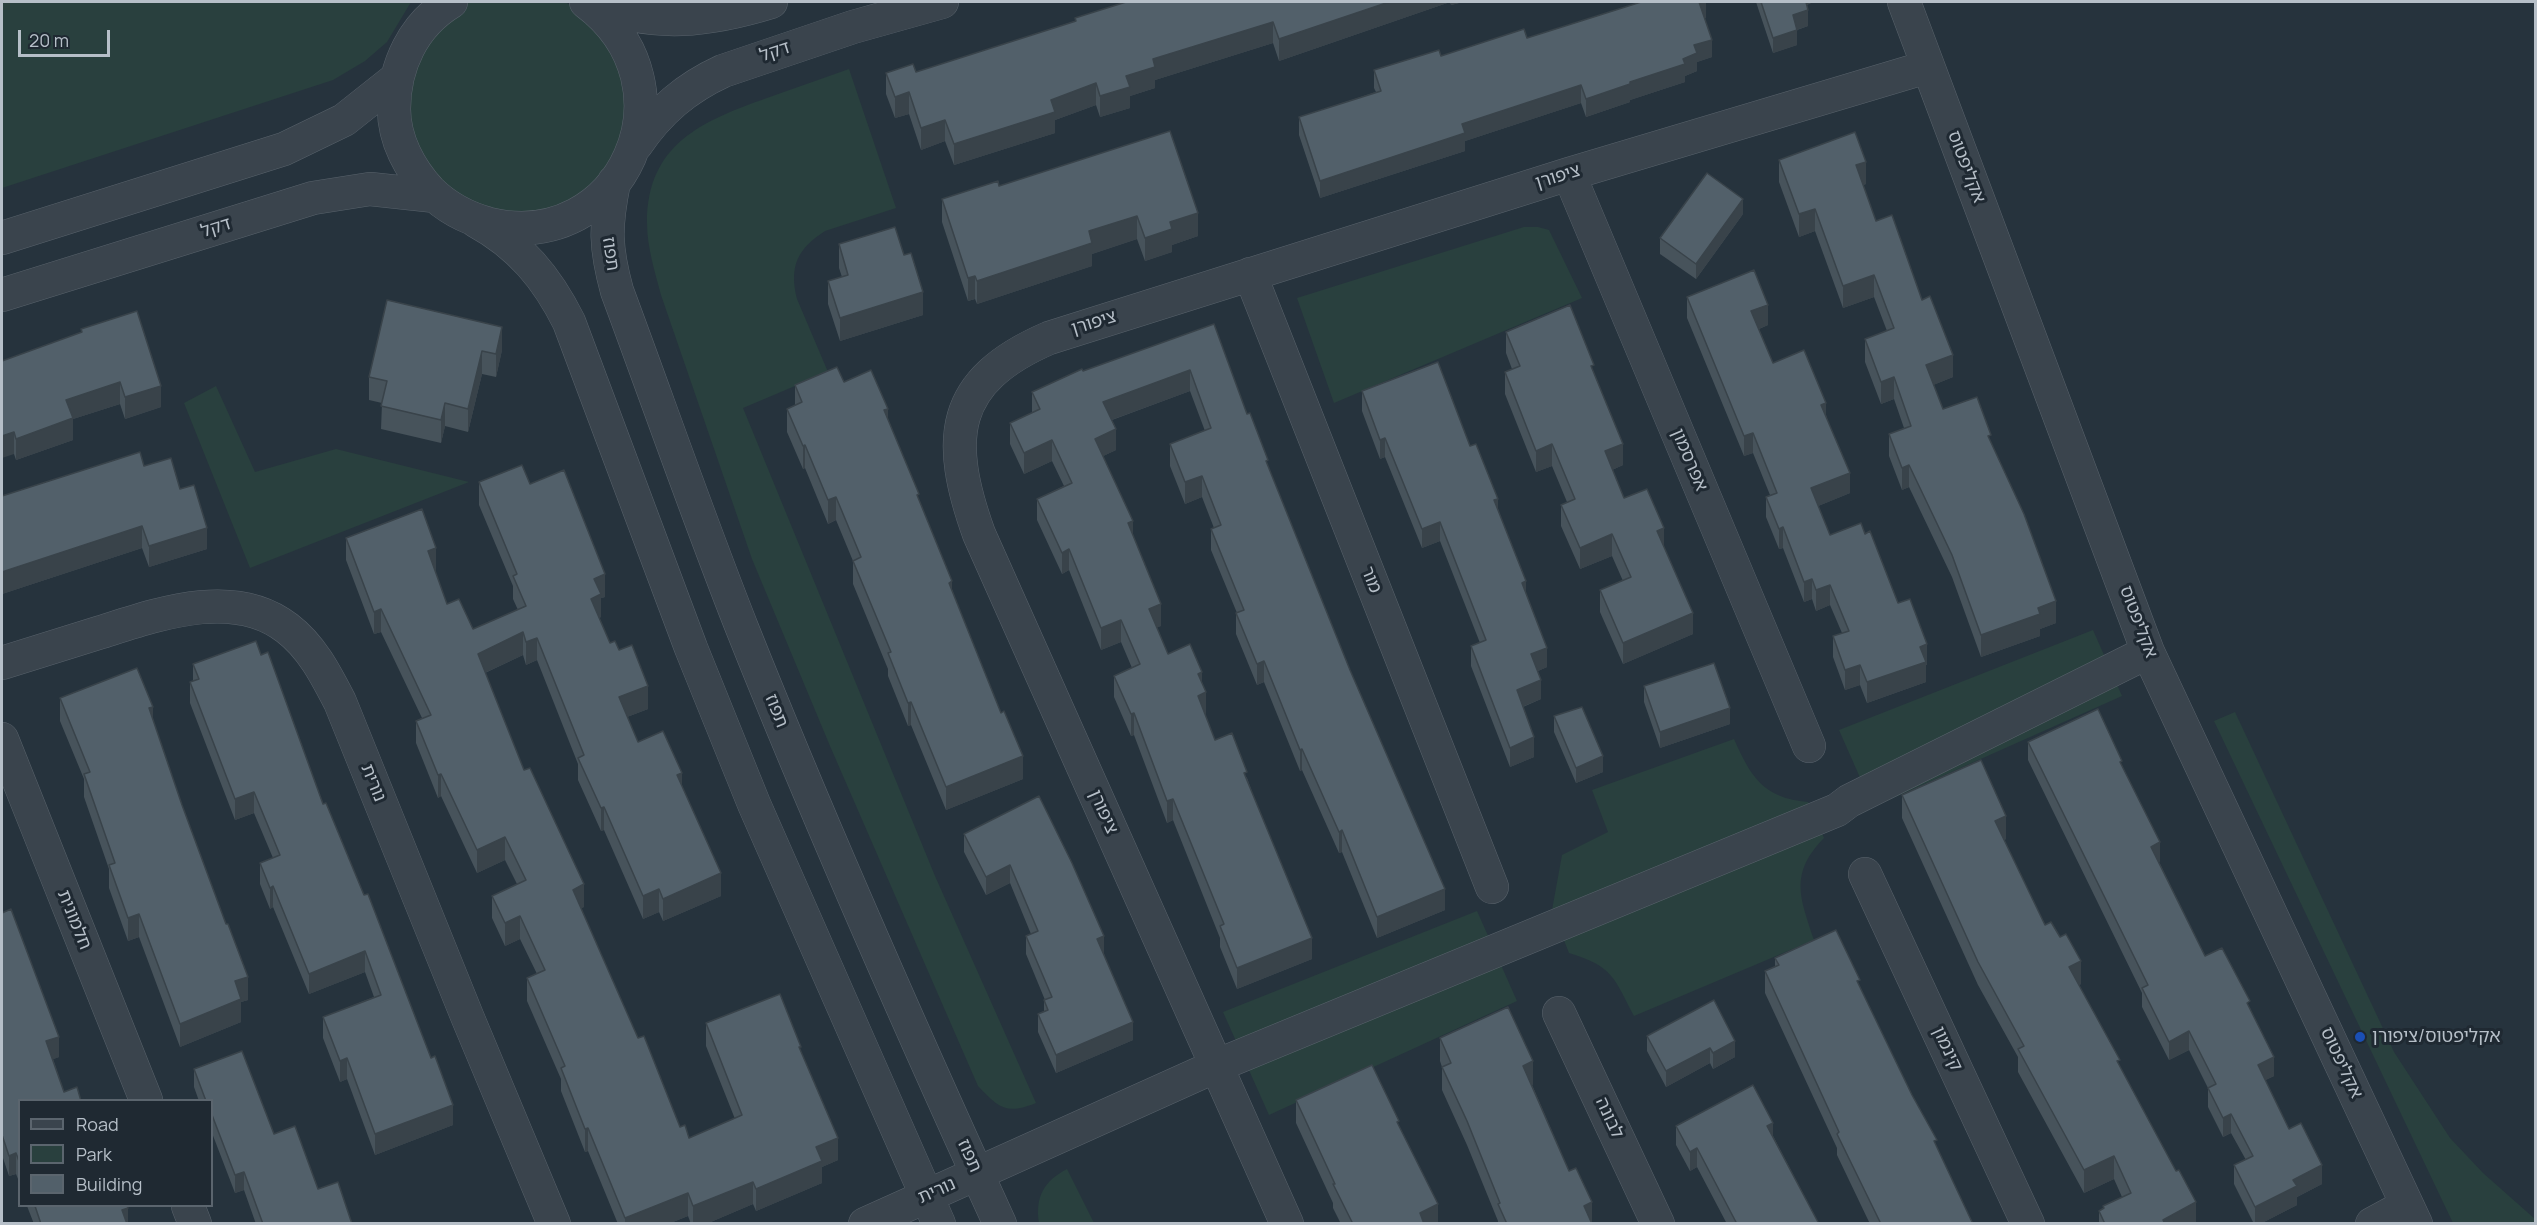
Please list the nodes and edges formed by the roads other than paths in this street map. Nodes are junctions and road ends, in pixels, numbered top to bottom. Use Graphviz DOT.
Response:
graph roads {
  1 [pos="451,2"];
  2 [pos="587,2"];
  3 [pos="771,2"];
  4 [pos="942,2"];
  5 [pos="1904,2"];
  6 [pos="431,12"];
  7 [pos="1927,67"];
  8 [pos="398,78"];
  9 [pos="634,146"];
  10 [pos="1569,174"];
  11 [pos="614,182"];
  12 [pos="435,196"];
  13 [pos="476,221"];
  14 [pos="2,238"];
  15 [pos="1250,274"];
  16 [pos="2,295"];
  17 [pos="2148,652"];
  18 [pos="2,663"];
  19 [pos="2,739"];
  20 [pos="1809,746"];
  21 [pos="1865,874"];
  22 [pos="1492,887"];
  23 [pos="1559,1013"];
  24 [pos="1216,1066"];
  25 [pos="145,1099"];
  26 [pos="977,1173"];
  27 [pos="188,1207"];
  28 [pos="933,1210"];
  29 [pos="2412,1214"];
  30 [pos="195,1224"];
  31 [pos="554,1224"];
  32 [pos="865,1224"];
  33 [pos="1000,1224"];
  34 [pos="1287,1224"];
  35 [pos="1658,1224"];
  36 [pos="2028,1224"];
  37 [pos="2372,1224"];
  1 -- 6 [label="street"];
  2 -- 3 [label="street"];
  2 -- 9 [label="street"];
  4 -- 9 [label="street, דקל"];
  5 -- 7 [label="street, אקליפטוס"];
  6 -- 8 [label="street"];
  7 -- 10 [label="street, ציפורן"];
  7 -- 17 [label="street, אקליפטוס"];
  8 -- 12 [label="street"];
  8 -- 14 [label="street"];
  9 -- 11 [label="street"];
  10 -- 15 [label="street, ציפורן"];
  10 -- 20 [label="street, אפרסמון"];
  11 -- 13 [label="street"];
  11 -- 26 [label="street, תפוז"];
  12 -- 13 [label="street"];
  12 -- 16 [label="street, דקל"];
  13 -- 28 [label="street"];
  15 -- 22 [label="street, מור"];
  15 -- 24 [label="street, ציפורן"];
  17 -- 24 [label="street"];
  17 -- 29 [label="street, אקליפטוס"];
  18 -- 31 [label="street, נורית"];
  19 -- 25 [label="street, חלמונית"];
  21 -- 36 [label="street, קינמון"];
  23 -- 35 [label="street, לבונה"];
  24 -- 26 [label="street"];
  24 -- 34 [label="street, ציפורן"];
  26 -- 28 [label="street, נורית"];
  26 -- 33 [label="street, תפוז"];
  27 -- 30 [label="street"];
  28 -- 32 [label="street, נורית"];
  29 -- 37 [label="street"];
}
